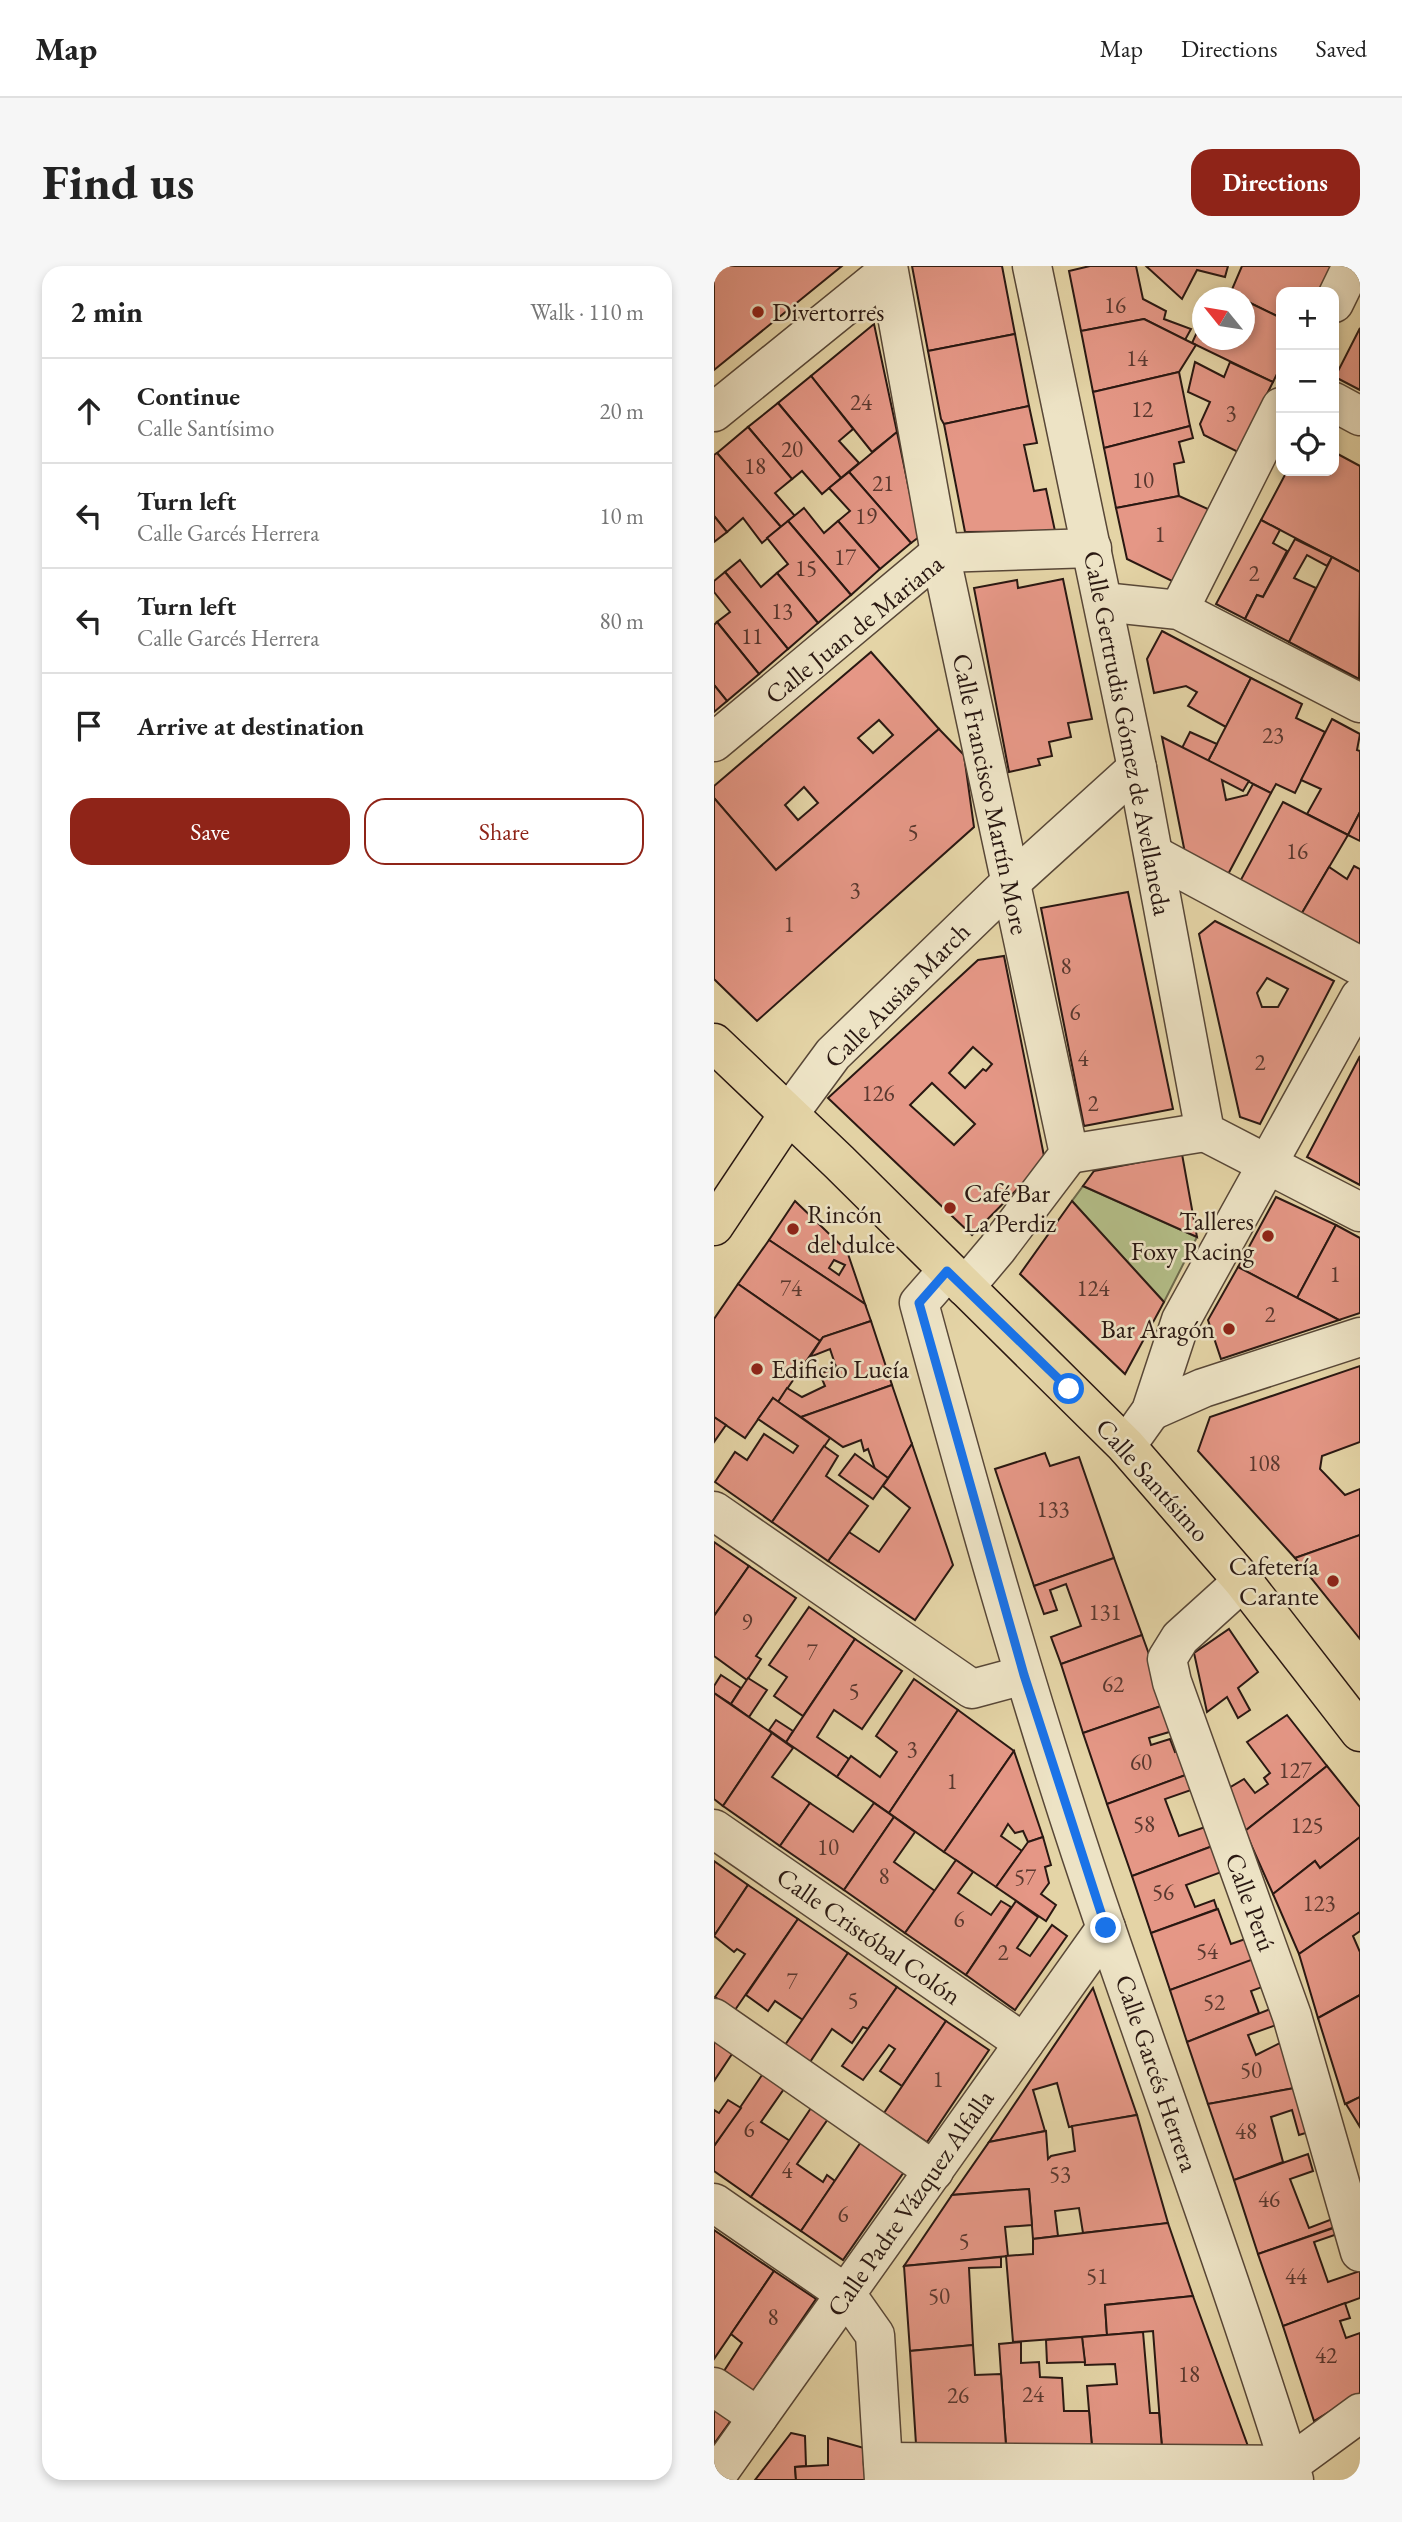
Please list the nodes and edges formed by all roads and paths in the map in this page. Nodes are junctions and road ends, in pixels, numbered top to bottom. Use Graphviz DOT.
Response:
graph roads {
  1 [pos="1032,266"];
  2 [pos="1352,266"];
  3 [pos="888,268"];
  4 [pos="1339,293"];
  5 [pos="1339,405"];
  6 [pos="714,412"];
  7 [pos="1278,413"];
  8 [pos="1360,416"];
  9 [pos="1092,548"];
  10 [pos="940,553"];
  11 [pos="1103,602"];
  12 [pos="1179,610"];
  13 [pos="1360,703"];
  14 [pos="714,742"];
  15 [pos="1137,768"];
  16 [pos="1154,855"];
  17 [pos="1010,883"];
  18 [pos="1360,965"];
  19 [pos="1360,997"];
  20 [pos="714,1043"];
  21 [pos="788,1115"];
  22 [pos="1205,1132"];
  23 [pos="1069,1154"];
  24 [pos="1268,1163"];
  25 [pos="1360,1212"];
  26 [pos="714,1226"];
  27 [pos="956,1279"];
  28 [pos="1360,1336"];
  29 [pos="1151,1411"];
  30 [pos="1126,1446"];
  31 [pos="714,1511"];
  32 [pos="1243,1581"];
  33 [pos="1024,1675"];
  34 [pos="1360,1732"];
  35 [pos="714,1829"];
  36 [pos="1106,1928"];
  37 [pos="714,2018"];
  38 [pos="1024,2043"];
  39 [pos="934,2171"];
  40 [pos="714,2203"];
  41 [pos="1360,2252"];
  42 [pos="846,2294"];
  43 [pos="714,2387"];
  44 [pos="1360,2413"];
  45 [pos="758,2417"];
  46 [pos="884,2471"];
  47 [pos="1292,2472"];
  48 [pos="714,2479"];
  1 -- 9 [label="street, Calle Gertrudis Gómez de Avellaneda"];
  2 -- 4 [label="street"];
  3 -- 6 [label="street"];
  3 -- 10 [label="street, Calle Francisco Martín More"];
  5 -- 8 [label="street"];
  7 -- 12 [label="street"];
  9 -- 10 [label="street, Calle Juan de Mariana"];
  9 -- 11 [label="street, Calle Gertrudis Gómez de Avellaneda"];
  10 -- 14 [label="street, Calle Juan de Mariana"];
  10 -- 17 [label="street, Calle Francisco Martín More"];
  11 -- 12 [label="street"];
  11 -- 15 [label="street, Calle Gertrudis Gómez de Avellaneda"];
  12 -- 13 [label="street"];
  15 -- 16 [label="street, Calle Gertrudis Gómez de Avellaneda"];
  15 -- 17 [label="street, Calle Ausias March"];
  16 -- 18 [label="street"];
  16 -- 22 [label="street, Calle Gertrudis Gómez de Avellaneda"];
  17 -- 21 [label="street, Calle Ausias March"];
  17 -- 23 [label="street, Calle Francisco Martín More"];
  19 -- 24 [label="street"];
  20 -- 21 [label="main road, Calle Santísimo"];
  21 -- 26 [label="main road"];
  21 -- 27 [label="main road, Calle Santísimo"];
  22 -- 23 [label="street"];
  22 -- 24 [label="street"];
  23 -- 27 [label="street"];
  24 -- 25 [label="street"];
  24 -- 29 [label="street"];
  27 -- 30 [label="main road, Calle Santísimo"];
  27 -- 33 [label="street, Calle Garcés Herrera"];
  28 -- 29 [label="street"];
  29 -- 30 [label="street"];
  30 -- 32 [label="main road, Calle Santísimo"];
  31 -- 33 [label="street"];
  32 -- 34 [label="main road, Calle Santísimo"];
  32 -- 41 [label="street, Calle Perú"];
  33 -- 36 [label="street, Calle Garcés Herrera"];
  35 -- 38 [label="street, Calle Cristóbal Colón"];
  36 -- 38 [label="street, Calle Padre Vázquez Alfalla"];
  36 -- 47 [label="street, Calle Garcés Herrera"];
  37 -- 39 [label="street"];
  38 -- 39 [label="street, Calle Padre Vázquez Alfalla"];
  39 -- 42 [label="street, Calle Padre Vázquez Alfalla"];
  40 -- 42 [label="street"];
  42 -- 45 [label="street, Calle Padre Vázquez Alfalla"];
  42 -- 46 [label="street"];
  43 -- 45 [label="street"];
  44 -- 47 [label="street"];
  45 -- 48 [label="street, Calle Padre Vázquez Alfalla"];
  46 -- 47 [label="street"];
}
